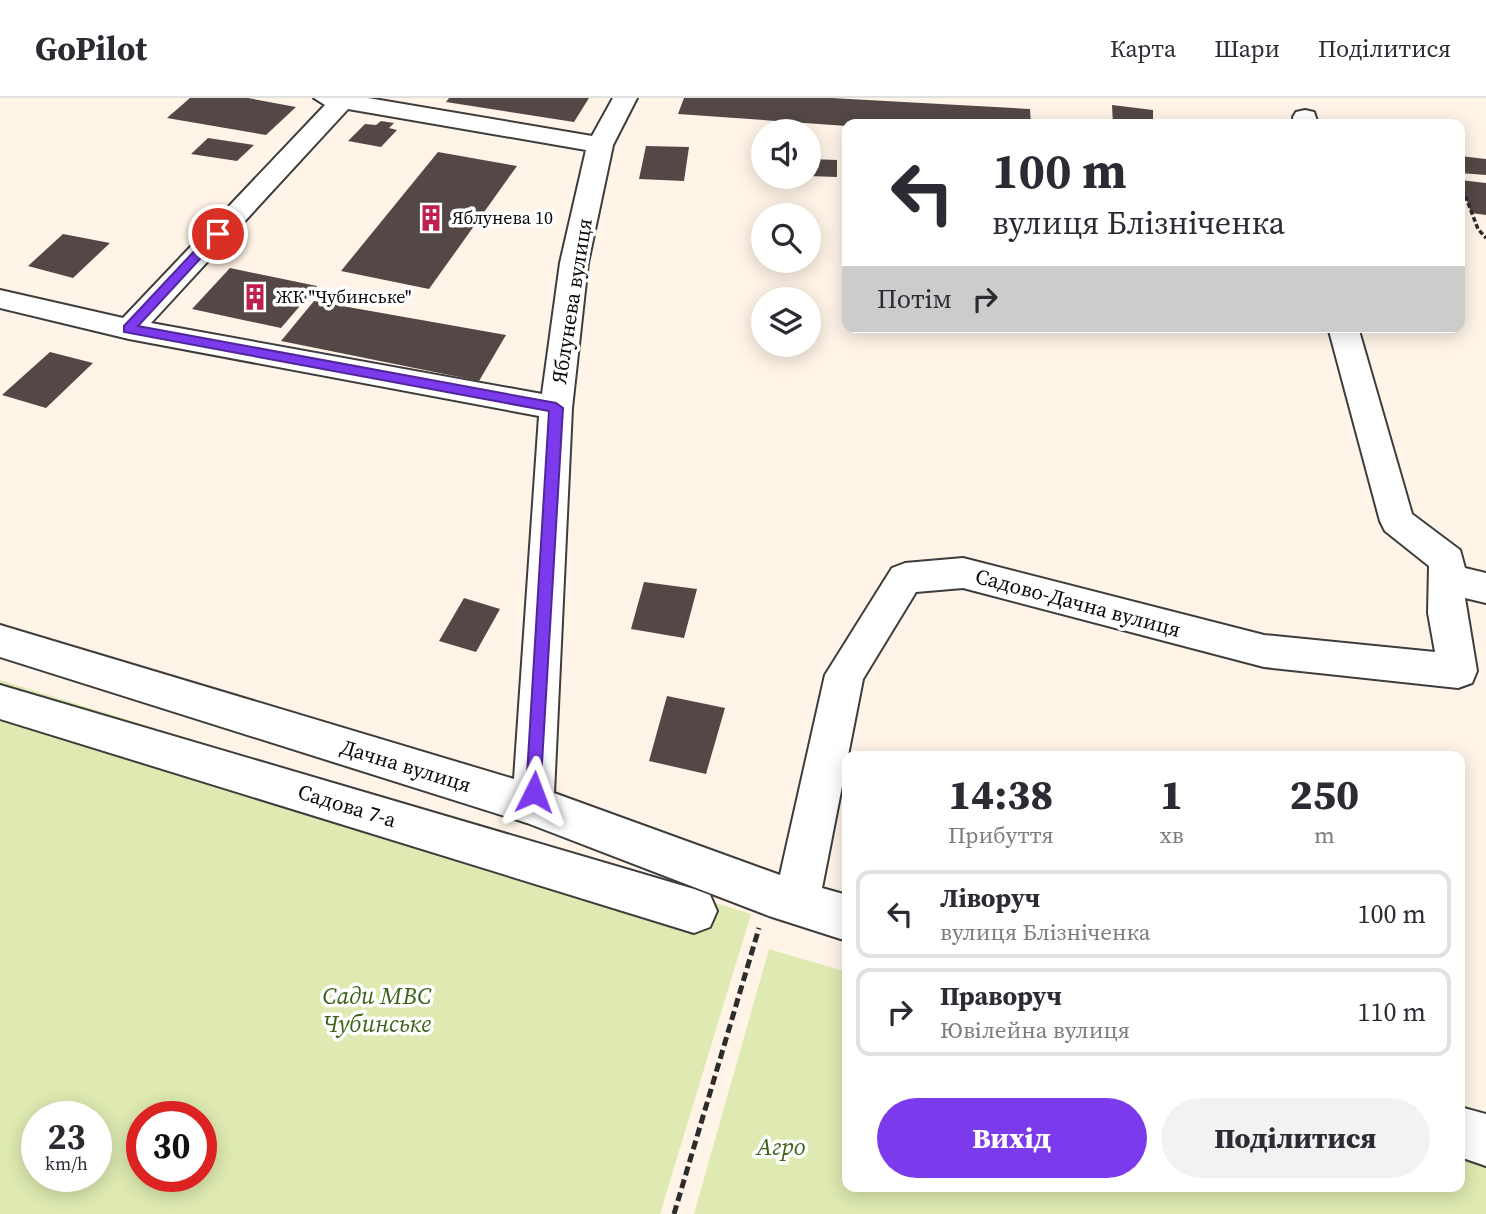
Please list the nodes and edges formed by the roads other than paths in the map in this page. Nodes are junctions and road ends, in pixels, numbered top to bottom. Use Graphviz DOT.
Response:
graph roads {
  1 [pos="625,98"];
  2 [pos="334,99"];
  3 [pos="600,145"];
  4 [pos="0,299"];
  5 [pos="129,329"];
  6 [pos="1345,333"];
  7 [pos="556,408"];
  8 [pos="1447,579"];
  9 [pos="1486,588"];
  10 [pos="0,641"];
  11 [pos="0,702"];
  12 [pos="527,803"];
  13 [pos="783,897"];
  14 [pos="694,911"];
  15 [pos="842,916"];
  16 [pos="1465,1134"];
  17 [pos="1486,1140"];
  1 -- 3 [label="street, Яблунева вулиця"];
  2 -- 3 [label="street"];
  2 -- 5 [label="street"];
  3 -- 7 [label="street, Яблунева вулиця"];
  4 -- 5 [label="street"];
  5 -- 7 [label="street"];
  6 -- 8 [label="street, Садово-Дачна вулиця"];
  7 -- 12 [label="street, Яблунева вулиця"];
  8 -- 9 [label="street"];
  8 -- 13 [label="street, Садово-Дачна вулиця"];
  10 -- 12 [label="street, Дачна вулиця"];
  11 -- 14 [label="street, Садова 7-а"];
  12 -- 13 [label="street, Дачна вулиця"];
  13 -- 15 [label="street, Дачна вулиця"];
  16 -- 17 [label="street"];
}
